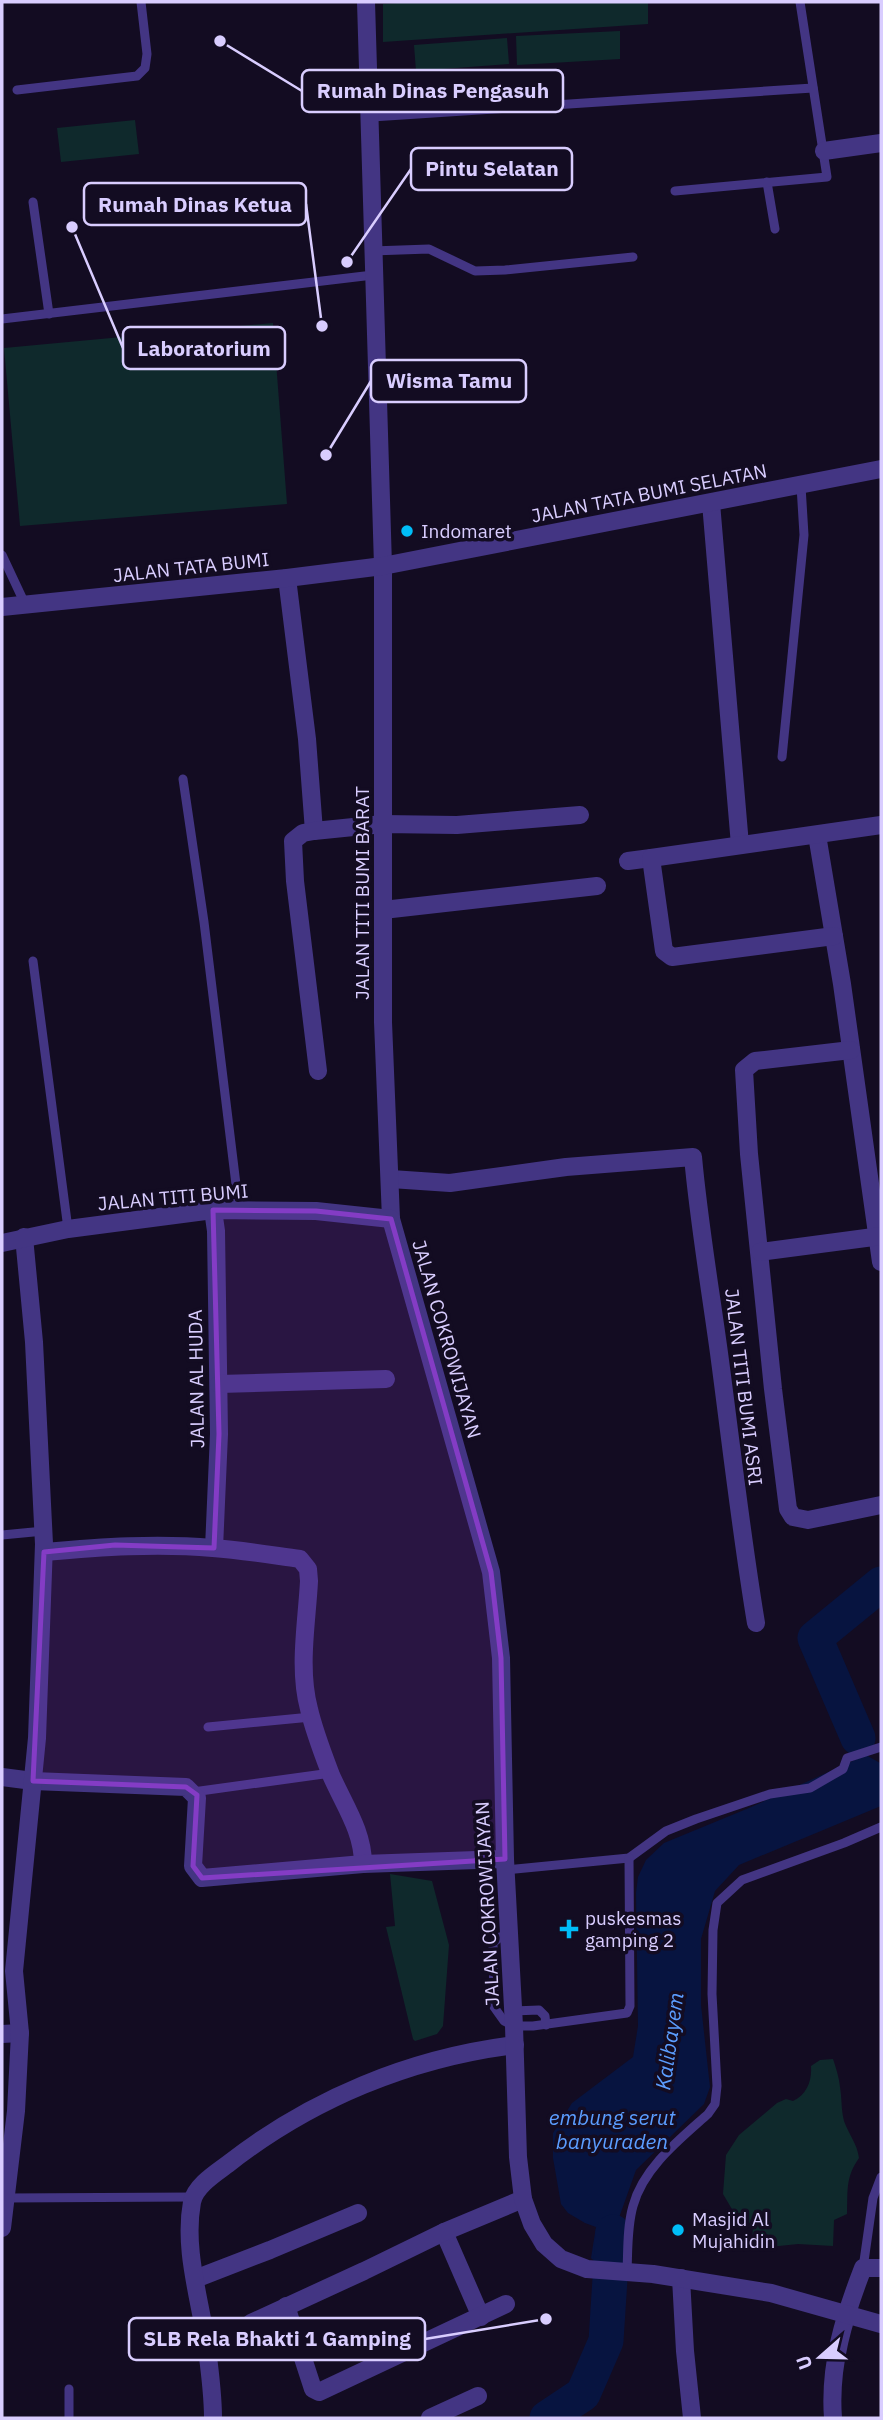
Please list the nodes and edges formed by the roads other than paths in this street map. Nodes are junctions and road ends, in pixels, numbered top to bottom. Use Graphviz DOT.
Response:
graph roads {
  1 [pos="141,2"];
  2 [pos="366,2"];
  3 [pos="800,2"];
  4 [pos="813,88"];
  5 [pos="17,90"];
  6 [pos="372,117"];
  7 [pos="881,143"];
  8 [pos="824,151"];
  9 [pos="767,183"];
  10 [pos="675,191"];
  11 [pos="33,202"];
  12 [pos="775,229"];
  13 [pos="372,251"];
  14 [pos="633,257"];
  15 [pos="373,275"];
  16 [pos="49,314"];
  17 [pos="2,319"];
  18 [pos="881,469"];
  19 [pos="801,485"];
  20 [pos="711,503"];
  21 [pos="2,555"];
  22 [pos="383,566"];
  23 [pos="287,578"];
  24 [pos="25,604"];
  25 [pos="2,607"];
  26 [pos="782,757"];
  27 [pos="183,779"];
  28 [pos="580,815"];
  29 [pos="383,824"];
  30 [pos="881,825"];
  31 [pos="314,831"];
  32 [pos="817,835"];
  33 [pos="740,845"];
  34 [pos="650,858"];
  35 [pos="628,861"];
  36 [pos="597,886"];
  37 [pos="383,910"];
  38 [pos="834,936"];
  39 [pos="33,961"];
  40 [pos="851,1050"];
  41 [pos="318,1071"];
  42 [pos="391,1179"];
  43 [pos="239,1209"];
  44 [pos="214,1210"];
  45 [pos="391,1219"];
  46 [pos="68,1228"];
  47 [pos="879,1236"];
  48 [pos="24,1237"];
  49 [pos="2,1243"];
  50 [pos="760,1252"];
  51 [pos="881,1262"];
  52 [pos="386,1380"];
  53 [pos="219,1384"];
  54 [pos="881,1505"];
  55 [pos="44,1531"];
  56 [pos="2,1535"];
  57 [pos="214,1548"];
  58 [pos="44,1552"];
  59 [pos="756,1623"];
  60 [pos="311,1717"];
  61 [pos="208,1727"];
  62 [pos="881,1747"];
  63 [pos="331,1773"];
  64 [pos="2,1777"];
  65 [pos="33,1781"];
  66 [pos="193,1792"];
  67 [pos="881,1827"];
  68 [pos="629,1858"];
  69 [pos="363,1864"];
  70 [pos="505,1864"];
  71 [pos="514,2019"];
  72 [pos="546,2025"];
  73 [pos="2,2034"];
  74 [pos="20,2034"];
  75 [pos="515,2045"];
  76 [pos="881,2177"];
  77 [pos="193,2197"];
  78 [pos="4,2198"];
  79 [pos="523,2199"];
  80 [pos="358,2213"];
  81 [pos="2,2228"];
  82 [pos="444,2232"];
  83 [pos="872,2268"];
  84 [pos="622,2271"];
  85 [pos="681,2278"];
  86 [pos="195,2279"];
  87 [pos="506,2304"];
  88 [pos="286,2306"];
  89 [pos="845,2313"];
  90 [pos="481,2317"];
  91 [pos="251,2323"];
  92 [pos="881,2324"];
  93 [pos="69,2389"];
  94 [pos="478,2396"];
  95 [pos="69,2418"];
  96 [pos="213,2418"];
  97 [pos="430,2418"];
  98 [pos="692,2418"];
  99 [pos="833,2418"];
  1 -- 5 [label="lane"];
  2 -- 6 [label="street, JALAN TITI BUMI BARAT"];
  3 -- 4 [label="lane"];
  4 -- 6 [label="lane"];
  4 -- 8 [label="lane"];
  6 -- 13 [label="street, JALAN TITI BUMI BARAT"];
  7 -- 8 [label="street"];
  8 -- 9 [label="lane"];
  9 -- 10 [label="lane"];
  9 -- 12 [label="lane"];
  11 -- 16 [label="lane"];
  13 -- 14 [label="lane"];
  13 -- 15 [label="street, JALAN TITI BUMI BARAT"];
  15 -- 16 [label="lane"];
  15 -- 22 [label="street, JALAN TITI BUMI BARAT"];
  16 -- 17 [label="lane"];
  18 -- 19 [label="street, JALAN TATA BUMI SELATAN"];
  19 -- 20 [label="street, JALAN TATA BUMI SELATAN"];
  19 -- 26 [label="lane"];
  20 -- 22 [label="street, JALAN TATA BUMI SELATAN"];
  20 -- 33 [label="street"];
  21 -- 24 [label="lane"];
  22 -- 23 [label="street, JALAN TATA BUMI"];
  22 -- 29 [label="street, JALAN TITI BUMI BARAT"];
  23 -- 24 [label="street, JALAN TATA BUMI"];
  23 -- 31 [label="street"];
  24 -- 25 [label="street, JALAN TATA BUMI"];
  27 -- 43 [label="lane"];
  28 -- 29 [label="street"];
  29 -- 31 [label="street"];
  29 -- 37 [label="street, JALAN TITI BUMI BARAT"];
  30 -- 32 [label="street"];
  31 -- 41 [label="street"];
  32 -- 33 [label="street"];
  32 -- 38 [label="street"];
  33 -- 34 [label="street"];
  34 -- 35 [label="street"];
  34 -- 38 [label="street"];
  36 -- 37 [label="street"];
  37 -- 42 [label="street, JALAN TITI BUMI BARAT"];
  38 -- 40 [label="street"];
  39 -- 46 [label="lane"];
  40 -- 47 [label="street"];
  40 -- 50 [label="street"];
  42 -- 45 [label="street, JALAN TITI BUMI BARAT"];
  42 -- 59 [label="street, JALAN TITI BUMI ASRI"];
  43 -- 44 [label="street, JALAN TITI BUMI"];
  43 -- 45 [label="street, JALAN TITI BUMI"];
  44 -- 46 [label="street, JALAN TITI BUMI"];
  44 -- 53 [label="street, JALAN AL HUDA"];
  45 -- 70 [label="street, JALAN COKROWIJAYAN"];
  46 -- 48 [label="street, JALAN TITI BUMI"];
  47 -- 50 [label="street"];
  47 -- 51 [label="street"];
  48 -- 49 [label="street, JALAN TITI BUMI"];
  48 -- 55 [label="street"];
  50 -- 54 [label="street"];
  52 -- 53 [label="street"];
  53 -- 57 [label="street, JALAN AL HUDA"];
  55 -- 56 [label="lane"];
  55 -- 58 [label="street"];
  57 -- 58 [label="street"];
  57 -- 60 [label="street"];
  58 -- 65 [label="street"];
  60 -- 61 [label="lane"];
  60 -- 63 [label="street"];
  62 -- 68 [label="lane"];
  63 -- 66 [label="lane"];
  63 -- 69 [label="street"];
  64 -- 65 [label="street"];
  65 -- 66 [label="street"];
  65 -- 74 [label="street"];
  66 -- 69 [label="street"];
  67 -- 84 [label="lane"];
  68 -- 70 [label="lane"];
  68 -- 72 [label="lane"];
  69 -- 70 [label="street"];
  70 -- 71 [label="street, JALAN COKROWIJAYAN"];
  71 -- 72 [label="lane"];
  71 -- 72 [label="lane"];
  71 -- 75 [label="street, JALAN COKROWIJAYAN"];
  73 -- 74 [label="street"];
  74 -- 78 [label="street"];
  75 -- 77 [label="street"];
  75 -- 79 [label="street, JALAN COKROWIJAYAN"];
  76 -- 83 [label="lane"];
  77 -- 78 [label="lane"];
  77 -- 86 [label="street"];
  78 -- 81 [label="street"];
  79 -- 82 [label="street"];
  79 -- 84 [label="street, JALAN COKROWIJAYAN"];
  80 -- 86 [label="street"];
  82 -- 88 [label="street"];
  82 -- 90 [label="street"];
  83 -- 89 [label="street"];
  84 -- 85 [label="street, JALAN COKROWIJAYAN"];
  85 -- 89 [label="street, JALAN COKROWIJAYAN"];
  85 -- 98 [label="street"];
  86 -- 96 [label="street"];
  87 -- 90 [label="street"];
  88 -- 90 [label="street"];
  88 -- 91 [label="street"];
  89 -- 92 [label="street, JALAN COKROWIJAYAN"];
  89 -- 99 [label="street"];
  93 -- 95 [label="lane"];
  94 -- 97 [label="street"];
}
